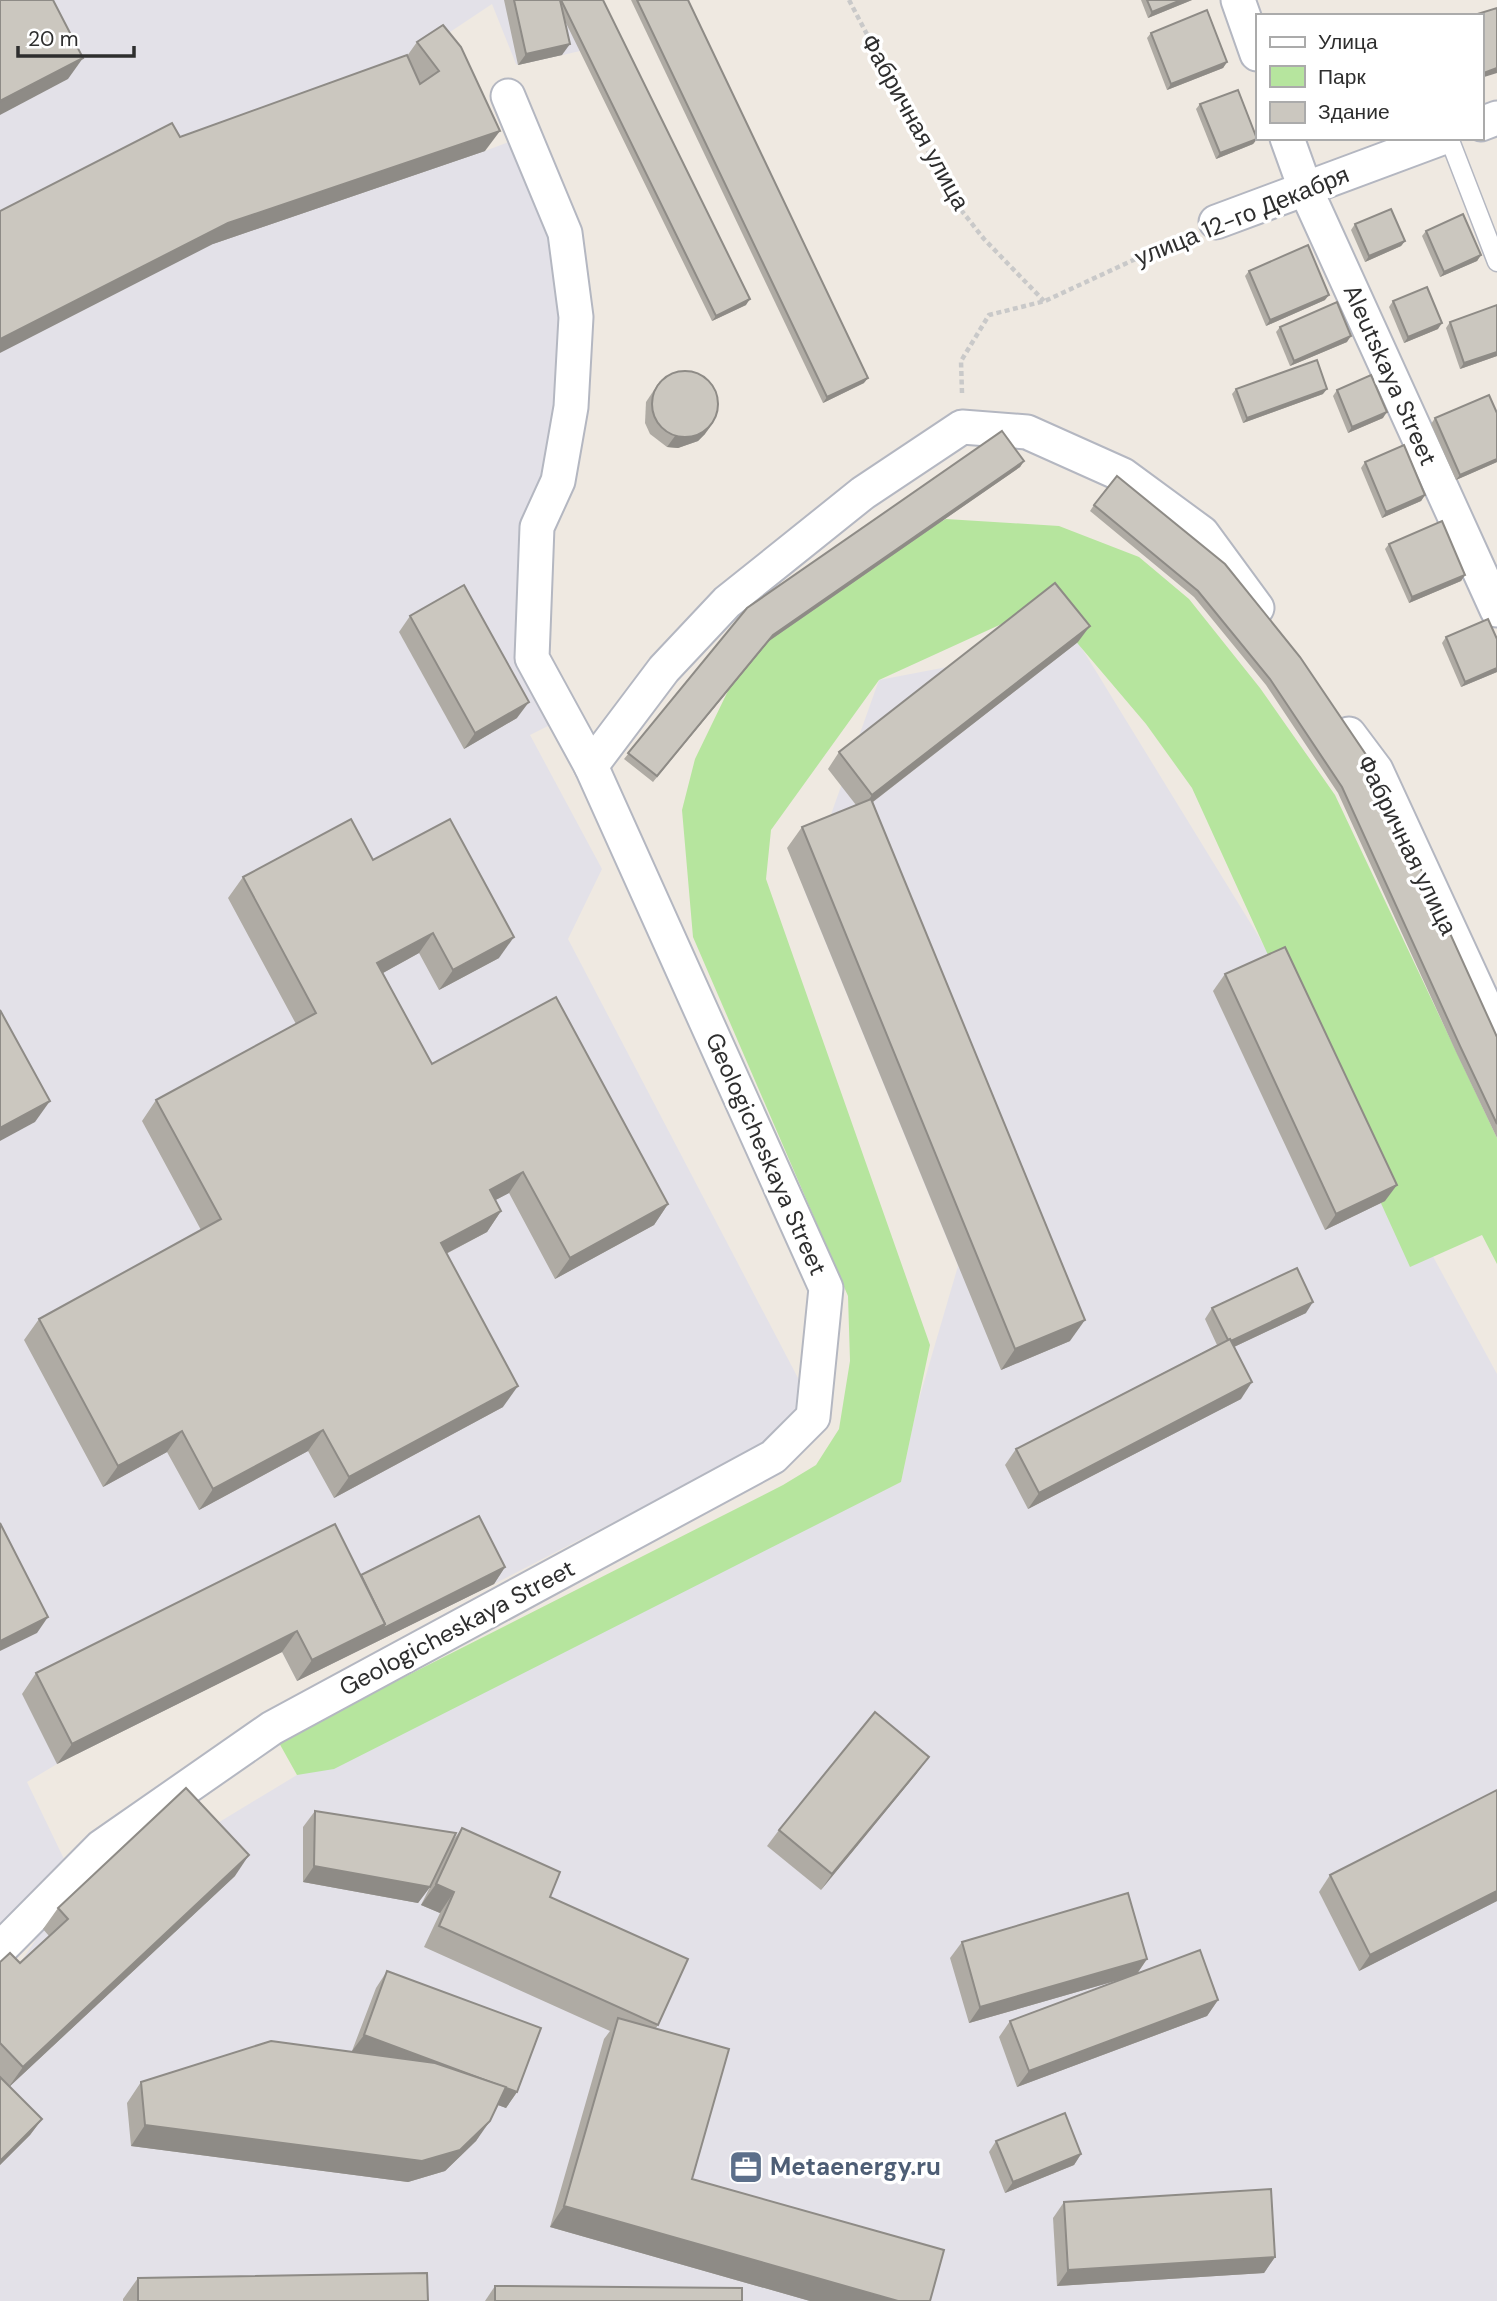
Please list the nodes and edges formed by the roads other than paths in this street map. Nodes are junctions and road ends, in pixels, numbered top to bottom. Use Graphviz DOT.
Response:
graph roads {
  1 [pos="1238,0"];
  2 [pos="1256,51"];
  3 [pos="508,96"];
  4 [pos="1288,140"];
  5 [pos="1437,140"];
  6 [pos="1450,140"];
  7 [pos="1305,188"];
  8 [pos="1216,222"];
  9 [pos="1497,262"];
  10 [pos="1497,610"];
  11 [pos="1273,630"];
  12 [pos="1328,705"];
  13 [pos="591,766"];
  14 [pos="1497,1032"];
  15 [pos="0,1949"];
  1 -- 2 [label="street"];
  3 -- 13 [label="street, Geologicheskaya Street"];
  4 -- 7 [label="street, Aleutskaya Street"];
  5 -- 7 [label="street, улица 12-го Декабря"];
  6 -- 9 [label="lane"];
  7 -- 8 [label="street, улица 12-го Декабря"];
  7 -- 10 [label="street, Aleutskaya Street"];
  11 -- 13 [label="street"];
  12 -- 14 [label="street, Фабричная улица"];
  13 -- 15 [label="street, Geologicheskaya Street"];
}
